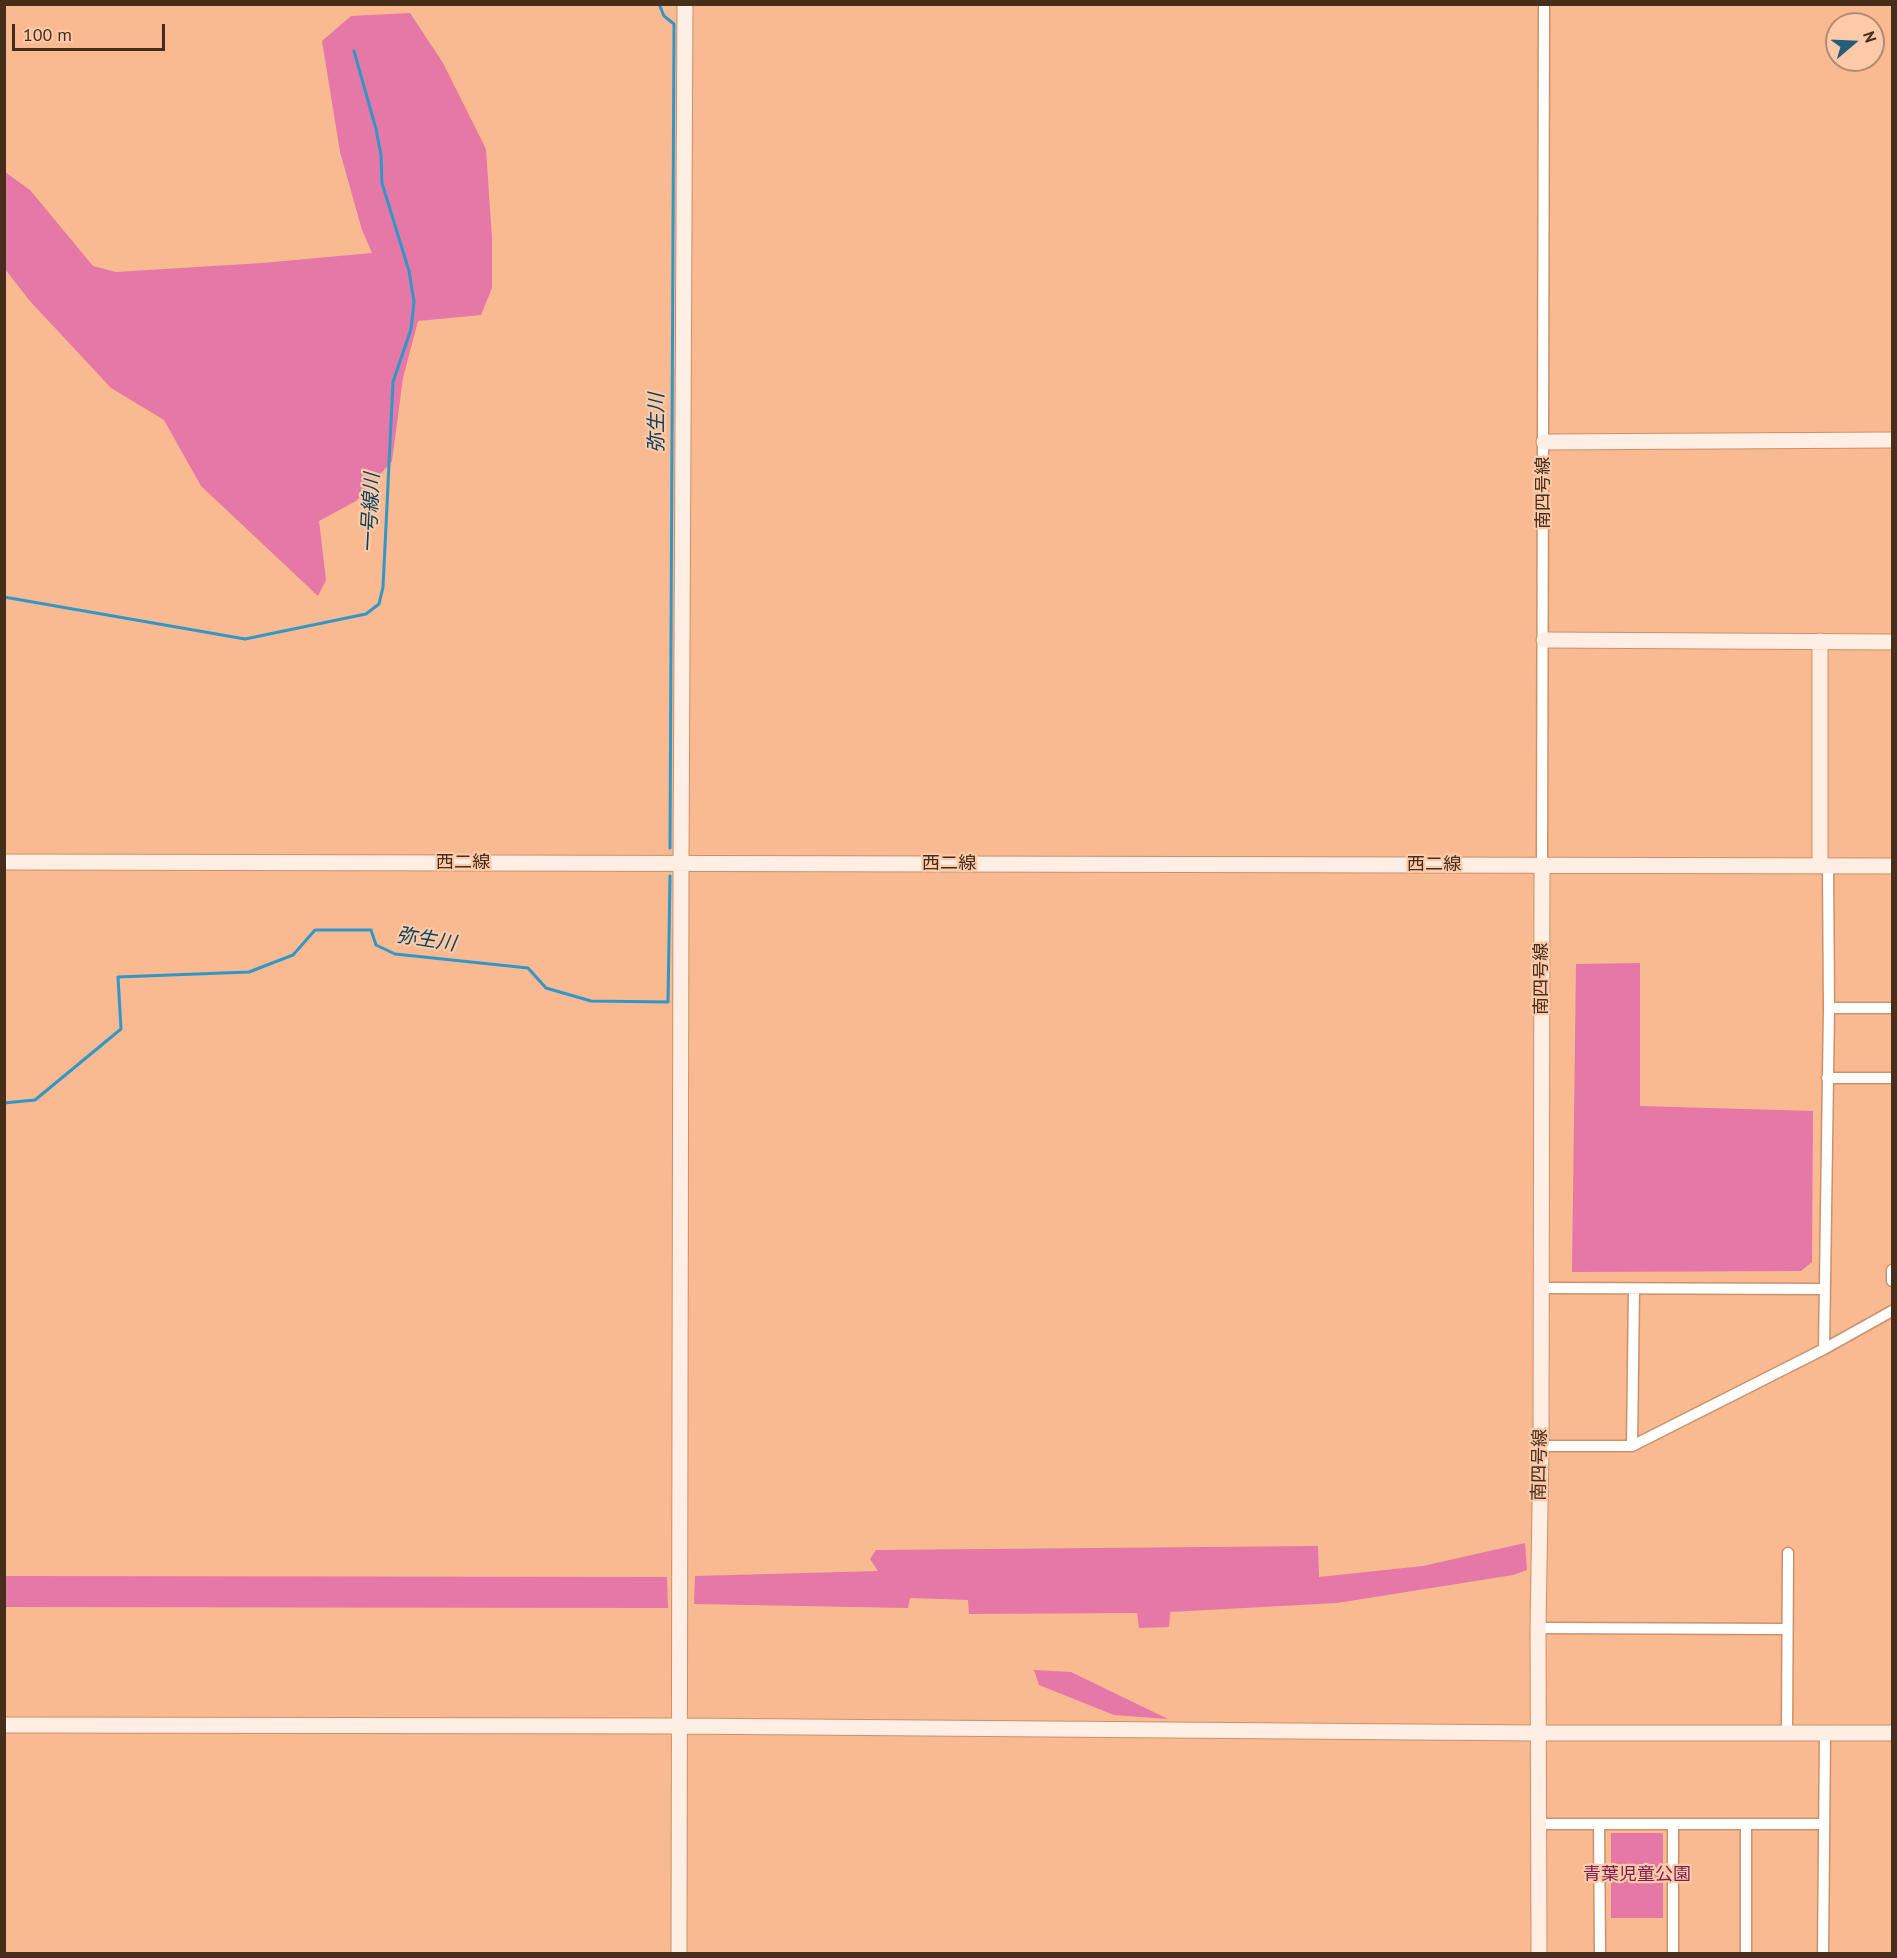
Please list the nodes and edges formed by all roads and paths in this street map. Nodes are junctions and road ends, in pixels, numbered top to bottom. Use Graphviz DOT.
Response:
graph roads {
  1 [pos="685,4"];
  2 [pos="1544,4"];
  3 [pos="1893,440"];
  4 [pos="1544,442"];
  5 [pos="1544,640"];
  6 [pos="1820,641"];
  7 [pos="1893,642"];
  8 [pos="4,862"];
  9 [pos="681,864"];
  10 [pos="1542,865"];
  11 [pos="1824,866"];
  12 [pos="1893,866"];
  13 [pos="1829,1008"];
  14 [pos="1893,1008"];
  15 [pos="1827,1078"];
  16 [pos="1893,1078"];
  17 [pos="1893,1270"];
  18 [pos="1893,1281"];
  19 [pos="1542,1288"];
  20 [pos="1634,1289"];
  21 [pos="1824,1289"];
  22 [pos="1893,1311"];
  23 [pos="1824,1348"];
  24 [pos="1541,1446"];
  25 [pos="1632,1446"];
  26 [pos="1788,1553"];
  27 [pos="1538,1628"];
  28 [pos="1786,1629"];
  29 [pos="4,1725"];
  30 [pos="679,1726"];
  31 [pos="1787,1732"];
  32 [pos="1893,1732"];
  33 [pos="1538,1733"];
  34 [pos="1825,1733"];
  35 [pos="1539,1824"];
  36 [pos="1599,1824"];
  37 [pos="1746,1824"];
  38 [pos="1824,1824"];
  39 [pos="1672,1825"];
  40 [pos="679,1953"];
  41 [pos="1539,1953"];
  42 [pos="1599,1953"];
  43 [pos="1673,1953"];
  44 [pos="1746,1953"];
  45 [pos="1823,1953"];
  1 -- 9 [label="street"];
  2 -- 4 [label="street, 南四号線"];
  3 -- 4 [label="street"];
  4 -- 5 [label="street, 南四号線"];
  5 -- 6 [label="street"];
  5 -- 10 [label="street, 南四号線"];
  6 -- 7 [label="street"];
  6 -- 11 [label="street"];
  8 -- 9 [label="street, 西二線"];
  9 -- 10 [label="street, 西二線"];
  9 -- 30 [label="street"];
  10 -- 11 [label="street, 西二線"];
  10 -- 19 [label="street, 南四号線"];
  11 -- 12 [label="street, 西二線"];
  11 -- 13 [label="street"];
  13 -- 14 [label="street"];
  13 -- 15 [label="street"];
  15 -- 16 [label="street"];
  15 -- 21 [label="street"];
  17 -- 18 [label="street"];
  19 -- 20 [label="street"];
  19 -- 24 [label="street, 南四号線"];
  20 -- 21 [label="street"];
  20 -- 25 [label="street"];
  21 -- 23 [label="street"];
  22 -- 23 [label="street"];
  23 -- 25 [label="street"];
  24 -- 25 [label="street"];
  24 -- 27 [label="street, 南四号線"];
  26 -- 28 [label="street"];
  27 -- 28 [label="street"];
  27 -- 33 [label="street, 南四号線"];
  28 -- 31 [label="street"];
  29 -- 30 [label="street"];
  30 -- 33 [label="street"];
  30 -- 40 [label="street"];
  31 -- 33 [label="street"];
  31 -- 34 [label="street"];
  32 -- 34 [label="street"];
  33 -- 35 [label="street, 南四号線"];
  34 -- 38 [label="street"];
  35 -- 36 [label="street"];
  35 -- 41 [label="street, 南四号線"];
  36 -- 39 [label="street"];
  36 -- 42 [label="street"];
  37 -- 38 [label="street"];
  37 -- 39 [label="street"];
  37 -- 44 [label="street"];
  38 -- 45 [label="street"];
  39 -- 43 [label="street"];
}
